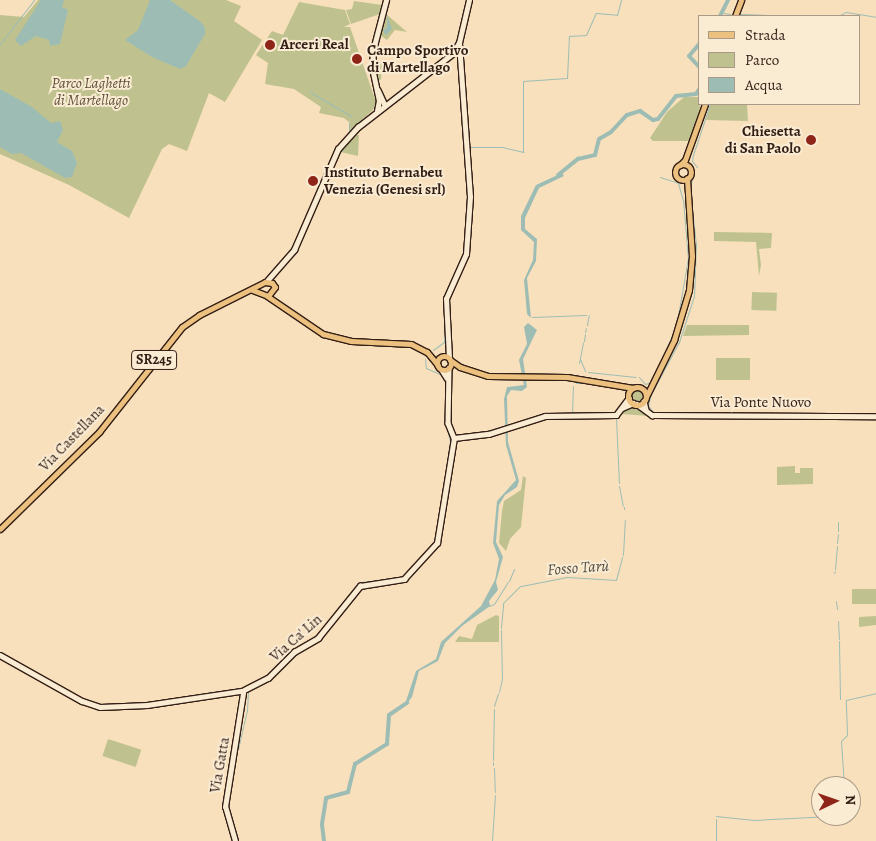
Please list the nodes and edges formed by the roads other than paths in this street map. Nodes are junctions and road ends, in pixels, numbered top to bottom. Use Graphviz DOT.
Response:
graph roads {
  1 [pos="386,0"];
  2 [pos="469,0"];
  3 [pos="741,0"];
  4 [pos="735,15"];
  5 [pos="458,43"];
  6 [pos="381,99"];
  7 [pos="394,99"];
  8 [pos="385,105"];
  9 [pos="705,105"];
  10 [pos="376,112"];
  11 [pos="687,154"];
  12 [pos="680,165"];
  13 [pos="688,166"];
  14 [pos="687,178"];
  15 [pos="680,179"];
  16 [pos="686,189"];
  17 [pos="275,274"];
  18 [pos="264,283"];
  19 [pos="273,284"];
  20 [pos="252,290"];
  21 [pos="274,292"];
  22 [pos="264,294"];
  23 [pos="278,302"];
  24 [pos="446,346"];
  25 [pos="431,355"];
  26 [pos="442,357"];
  27 [pos="450,359"];
  28 [pos="438,365"];
  29 [pos="450,368"];
  30 [pos="460,368"];
  31 [pos="442,370"];
  32 [pos="448,379"];
  33 [pos="613,384"];
  34 [pos="655,384"];
  35 [pos="641,387"];
  36 [pos="633,388"];
  37 [pos="629,396"];
  38 [pos="645,399"];
  39 [pos="635,404"];
  40 [pos="621,409"];
  41 [pos="646,411"];
  42 [pos="876,416"];
  43 [pos="454,438"];
  44 [pos="0,529"];
  45 [pos="0,655"];
  46 [pos="242,691"];
  47 [pos="235,841"];
  1 -- 6 [label="street"];
  2 -- 5 [label="street, Via Castellana / SR245"];
  3 -- 4 [label="main road"];
  5 -- 7 [label="street, Via Castellana / SR245"];
  5 -- 24 [label="street"];
  6 -- 7 [label="street"];
  6 -- 8 [label="street"];
  6 -- 10 [label="street"];
  7 -- 8 [label="street, Via Castellana / SR245"];
  8 -- 10 [label="street, Via Castellana / SR245"];
  9 -- 11 [label="main road"];
  10 -- 17 [label="street, Via Castellana / SR245"];
  11 -- 12 [label="main road"];
  11 -- 13 [label="main road"];
  12 -- 13 [label="main road"];
  12 -- 15 [label="main road"];
  13 -- 14 [label="main road"];
  14 -- 15 [label="main road"];
  14 -- 16 [label="main road"];
  15 -- 16 [label="main road"];
  16 -- 34 [label="main road"];
  17 -- 18 [label="street, Via Castellana / SR245"];
  17 -- 19 [label="street, Via Castellana / SR245"];
  18 -- 19 [label="main road"];
  18 -- 20 [label="main road, Via Castellana / SR245"];
  18 -- 22 [label="main road"];
  19 -- 21 [label="main road"];
  20 -- 22 [label="main road"];
  20 -- 44 [label="main road, Via Castellana / SR245"];
  21 -- 22 [label="main road"];
  21 -- 23 [label="main road"];
  22 -- 23 [label="main road"];
  23 -- 25 [label="main road"];
  24 -- 26 [label="street"];
  24 -- 27 [label="street"];
  25 -- 26 [label="main road"];
  25 -- 28 [label="main road"];
  26 -- 27 [label="main road"];
  26 -- 28 [label="main road"];
  27 -- 29 [label="main road"];
  27 -- 30 [label="main road"];
  28 -- 31 [label="main road"];
  29 -- 30 [label="main road"];
  29 -- 31 [label="main road"];
  29 -- 32 [label="street"];
  30 -- 33 [label="main road"];
  31 -- 32 [label="street"];
  32 -- 43 [label="street"];
  33 -- 36 [label="main road"];
  33 -- 37 [label="main road"];
  34 -- 35 [label="main road"];
  34 -- 38 [label="main road"];
  35 -- 36 [label="main road"];
  35 -- 38 [label="main road"];
  36 -- 37 [label="main road"];
  37 -- 39 [label="main road"];
  37 -- 40 [label="street"];
  38 -- 39 [label="main road"];
  38 -- 41 [label="street"];
  39 -- 40 [label="street"];
  39 -- 41 [label="street, Via Ponte Nuovo"];
  40 -- 43 [label="street"];
  41 -- 42 [label="street, Via Ponte Nuovo"];
  43 -- 46 [label="street, Via Ca' Lin"];
  45 -- 46 [label="street, Via Ca' Lin"];
  46 -- 47 [label="street, Via Gatta"];
}
